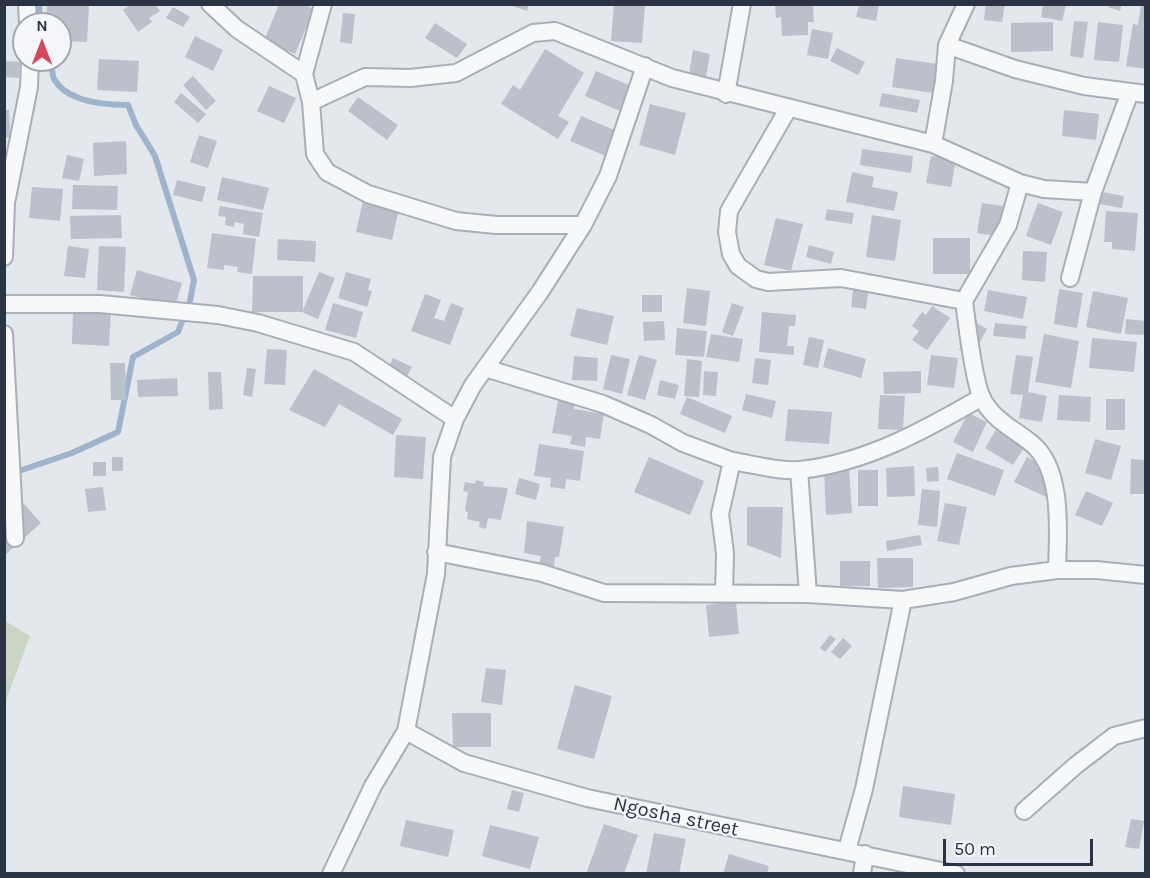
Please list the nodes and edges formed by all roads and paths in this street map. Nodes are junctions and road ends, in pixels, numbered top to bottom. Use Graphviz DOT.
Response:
graph roads {
  1 [pos="210,4"];
  2 [pos="323,4"];
  3 [pos="742,4"];
  4 [pos="966,4"];
  5 [pos="947,45"];
  6 [pos="645,66"];
  7 [pos="30,72"];
  8 [pos="304,74"];
  9 [pos="1138,93"];
  10 [pos="726,94"];
  11 [pos="311,102"];
  12 [pos="788,109"];
  13 [pos="933,144"];
  14 [pos="1020,183"];
  15 [pos="1093,192"];
  16 [pos="583,225"];
  17 [pos="4,257"];
  18 [pos="1070,278"];
  19 [pos="964,301"];
  20 [pos="4,304"];
  21 [pos="4,334"];
  22 [pos="484,368"];
  23 [pos="982,397"];
  24 [pos="455,419"];
  25 [pos="732,461"];
  26 [pos="799,470"];
  27 [pos="15,538"];
  28 [pos="436,552"];
  29 [pos="1057,570"];
  30 [pos="1146,575"];
  31 [pos="724,592"];
  32 [pos="808,594"];
  33 [pos="903,600"];
  34 [pos="1146,728"];
  35 [pos="406,730"];
  36 [pos="1024,812"];
  37 [pos="847,850"];
  38 [pos="866,854"];
  39 [pos="332,873"];
  40 [pos="862,873"];
  41 [pos="956,873"];
  1 -- 8 [label="street"];
  2 -- 8 [label="street"];
  3 -- 10 [label="street"];
  4 -- 5 [label="street"];
  5 -- 9 [label="street"];
  5 -- 13 [label="street"];
  6 -- 10 [label="street"];
  6 -- 11 [label="street"];
  6 -- 16 [label="street"];
  7 -- 17 [label="street"];
  8 -- 11 [label="street"];
  9 -- 15 [label="street"];
  10 -- 12 [label="street"];
  11 -- 16 [label="street"];
  12 -- 13 [label="street"];
  12 -- 19 [label="street"];
  13 -- 14 [label="street"];
  14 -- 15 [label="street"];
  14 -- 19 [label="street"];
  15 -- 18 [label="street"];
  16 -- 22 [label="street"];
  19 -- 23 [label="street"];
  20 -- 24 [label="street"];
  21 -- 27 [label="street"];
  22 -- 24 [label="street"];
  22 -- 25 [label="street"];
  23 -- 26 [label="street"];
  23 -- 29 [label="street"];
  24 -- 28 [label="street"];
  25 -- 26 [label="street"];
  25 -- 31 [label="street"];
  26 -- 32 [label="street"];
  28 -- 31 [label="street"];
  28 -- 35 [label="street"];
  29 -- 30 [label="street"];
  29 -- 33 [label="street"];
  31 -- 32 [label="street"];
  32 -- 33 [label="street"];
  33 -- 37 [label="street"];
  34 -- 36 [label="street"];
  35 -- 37 [label="street, Ngosha street"];
  35 -- 39 [label="street"];
  37 -- 38 [label="street, Ngosha street"];
  38 -- 40 [label="street"];
  38 -- 41 [label="street, Ngosha street"];
}
